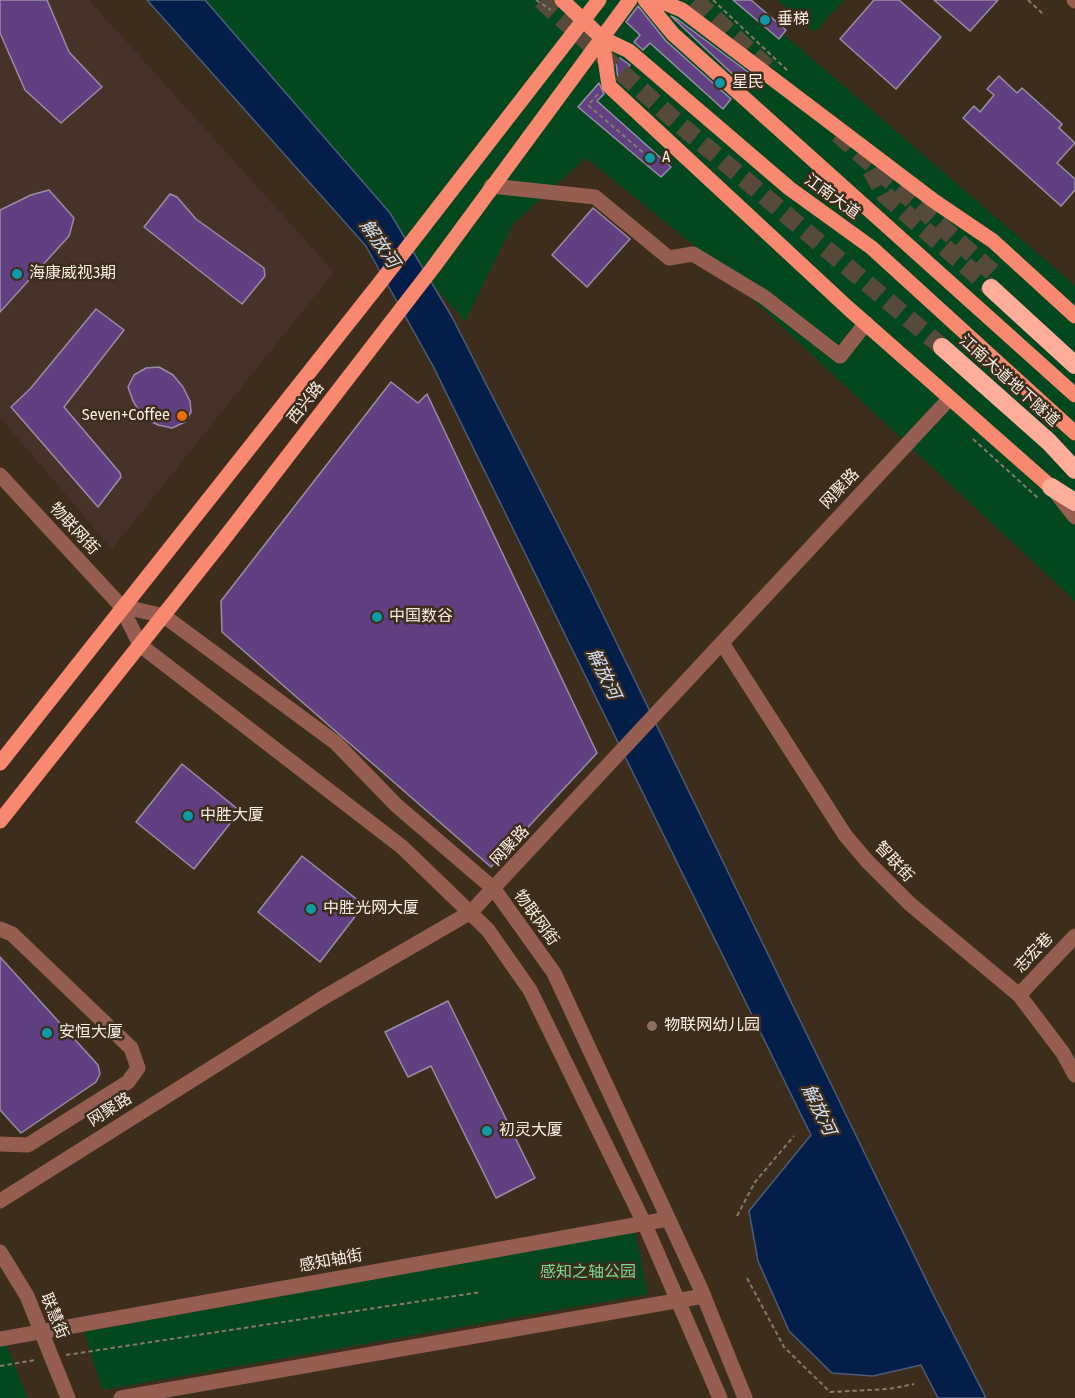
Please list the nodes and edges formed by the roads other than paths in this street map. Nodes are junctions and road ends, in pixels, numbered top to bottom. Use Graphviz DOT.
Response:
graph roads {
  1 [pos="562,0"];
  2 [pos="599,0"];
  3 [pos="630,0"];
  4 [pos="645,0"];
  5 [pos="658,0"];
  6 [pos="582,18"];
  7 [pos="602,38"];
  8 [pos="491,186"];
  9 [pos="1075,316"];
  10 [pos="866,323"];
  11 [pos="942,346"];
  12 [pos="1075,348"];
  13 [pos="1075,365"];
  14 [pos="1075,394"];
  15 [pos="950,398"];
  16 [pos="1075,433"];
  17 [pos="1049,442"];
  18 [pos="1075,459"];
  19 [pos="1075,470"];
  20 [pos="0,475"];
  21 [pos="1051,487"];
  22 [pos="1075,502"];
  23 [pos="1075,517"];
  24 [pos="122,606"];
  25 [pos="164,615"];
  26 [pos="723,643"];
  27 [pos="140,645"];
  28 [pos="0,763"];
  29 [pos="0,821"];
  30 [pos="494,889"];
  31 [pos="471,912"];
  32 [pos="0,929"];
  33 [pos="1075,936"];
  34 [pos="1019,995"];
  35 [pos="1075,1075"];
  36 [pos="0,1144"];
  37 [pos="0,1201"];
  38 [pos="668,1219"];
  39 [pos="644,1223"];
  40 [pos="0,1252"];
  41 [pos="704,1296"];
  42 [pos="680,1301"];
  43 [pos="41,1331"];
  44 [pos="0,1339"];
  45 [pos="68,1398"];
  46 [pos="121,1398"];
  47 [pos="720,1398"];
  48 [pos="745,1398"];
  1 -- 6 [label="main road, 江南大道"];
  2 -- 6 [label="main road, 西兴路"];
  3 -- 7 [label="main road, 西兴路"];
  4 -- 14 [label="main road, 江南大道"];
  5 -- 9 [label="main road"];
  6 -- 7 [label="main road, 江南大道"];
  6 -- 24 [label="main road, 西兴路"];
  7 -- 8 [label="main road, 西兴路"];
  7 -- 10 [label="main road"];
  7 -- 16 [label="main road, 江南大道"];
  8 -- 10 [label="street"];
  8 -- 25 [label="main road, 西兴路"];
  10 -- 15 [label="main road"];
  11 -- 17 [label="highway, 江南大道地下隧道"];
  12 -- 13 [label="highway"];
  15 -- 21 [label="main road"];
  15 -- 26 [label="street, 网聚路"];
  17 -- 18 [label="highway"];
  17 -- 19 [label="highway, 江南大道地下隧道"];
  20 -- 24 [label="street, 物联网街"];
  21 -- 22 [label="highway"];
  21 -- 23 [label="street"];
  24 -- 25 [label="street, 物联网街"];
  24 -- 27 [label="street, 物联网街"];
  24 -- 28 [label="main road, 西兴路"];
  25 -- 27 [label="main road, 西兴路"];
  25 -- 30 [label="street, 物联网街"];
  26 -- 30 [label="street, 网聚路"];
  26 -- 34 [label="street, 智联街"];
  27 -- 29 [label="main road, 西兴路"];
  27 -- 31 [label="street, 物联网街"];
  30 -- 31 [label="street, 网聚路"];
  30 -- 38 [label="street, 物联网街"];
  31 -- 37 [label="street, 网聚路"];
  31 -- 39 [label="street, 物联网街"];
  32 -- 36 [label="street"];
  33 -- 34 [label="street, 志宏巷"];
  34 -- 35 [label="street, 智联街"];
  38 -- 39 [label="street, 感知轴街"];
  38 -- 41 [label="street, 物联网街"];
  39 -- 42 [label="street, 物联网街"];
  39 -- 43 [label="street, 感知轴街"];
  40 -- 43 [label="street, 联慧街"];
  41 -- 42 [label="street"];
  41 -- 48 [label="street, 物联网街"];
  42 -- 46 [label="street"];
  42 -- 47 [label="street, 物联网街"];
  43 -- 44 [label="street, 感知轴街"];
  43 -- 45 [label="street, 联慧街"];
}
